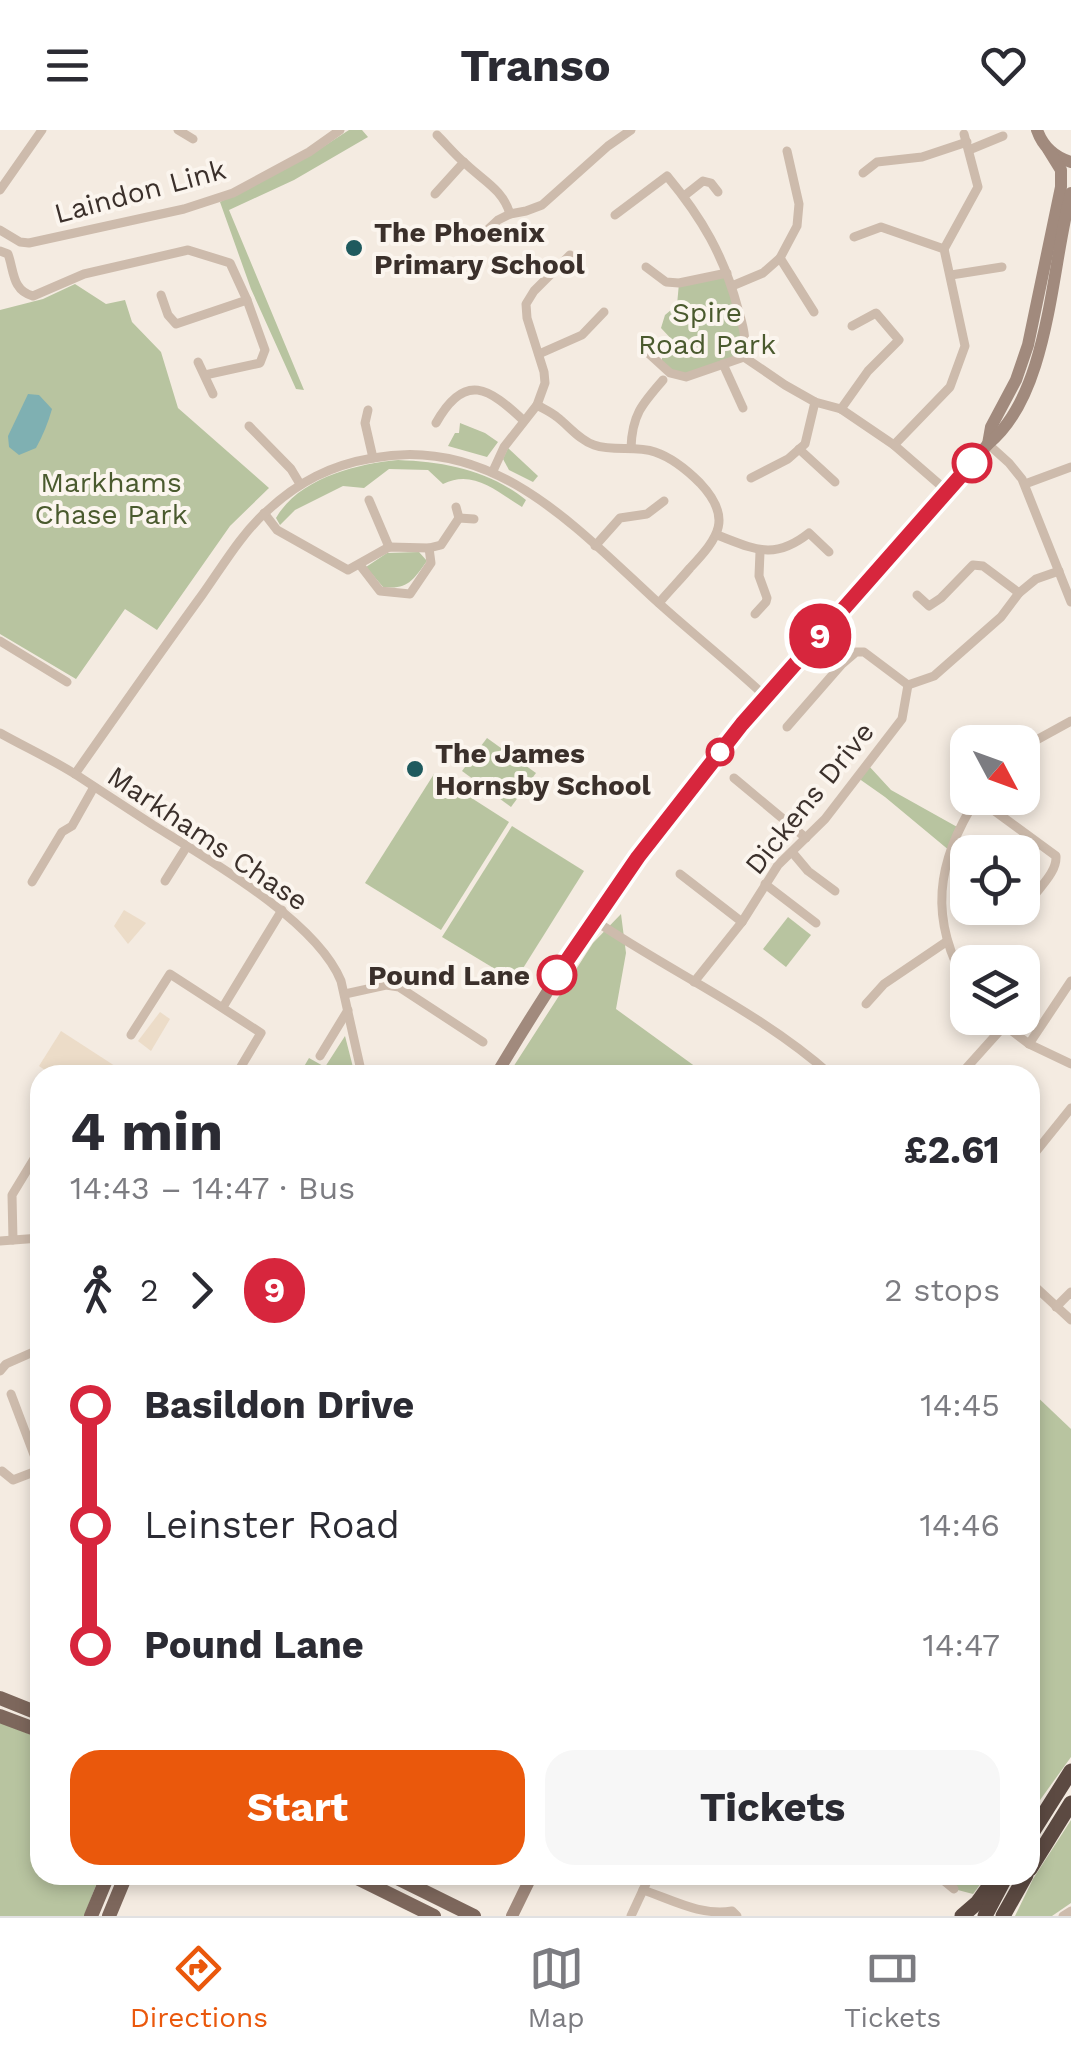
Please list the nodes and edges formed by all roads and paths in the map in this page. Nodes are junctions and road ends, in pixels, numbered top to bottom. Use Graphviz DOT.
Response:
graph roads {
  1 [pos="42,130"];
  2 [pos="178,130"];
  3 [pos="340,130"];
  4 [pos="630,130"];
  5 [pos="1037,130"];
  6 [pos="438,135"];
  7 [pos="1003,136"];
  8 [pos="193,139"];
  9 [pos="967,142"];
  10 [pos="1048,150"];
  11 [pos="786,151"];
  12 [pos="464,162"];
  13 [pos="1071,162"];
  14 [pos="863,173"];
  15 [pos="0,190"];
  16 [pos="718,192"];
  17 [pos="1071,193"];
  18 [pos="435,194"];
  19 [pos="684,196"];
  20 [pos="510,214"];
  21 [pos="615,214"];
  22 [pos="0,230"];
  23 [pos="483,234"];
  24 [pos="854,236"];
  25 [pos="0,250"];
  26 [pos="944,250"];
  27 [pos="570,255"];
  28 [pos="780,258"];
  29 [pos="646,267"];
  30 [pos="1002,267"];
  31 [pos="727,273"];
  32 [pos="951,275"];
  33 [pos="732,286"];
  34 [pos="161,295"];
  35 [pos="248,300"];
  36 [pos="604,312"];
  37 [pos="814,312"];
  38 [pos="852,326"];
  39 [pos="647,352"];
  40 [pos="539,354"];
  41 [pos="744,356"];
  42 [pos="198,362"];
  43 [pos="723,364"];
  44 [pos="206,375"];
  45 [pos="663,380"];
  46 [pos="213,394"];
  47 [pos="815,402"];
  48 [pos="537,405"];
  49 [pos="743,408"];
  50 [pos="841,409"];
  51 [pos="368,410"];
  52 [pos="524,421"];
  53 [pos="436,423"];
  54 [pos="249,426"];
  55 [pos="988,444"];
  56 [pos="894,445"];
  57 [pos="631,448"];
  58 [pos="799,449"];
  59 [pos="373,458"];
  60 [pos="1071,467"];
  61 [pos="493,471"];
  62 [pos="751,478"];
  63 [pos="835,482"];
  64 [pos="300,484"];
  65 [pos="1025,484"];
  66 [pos="947,491"];
  67 [pos="369,500"];
  68 [pos="664,501"];
  69 [pos="456,507"];
  70 [pos="653,512"];
  71 [pos="264,514"];
  72 [pos="459,518"];
  73 [pos="474,519"];
  74 [pos="661,524"];
  75 [pos="717,535"];
  76 [pos="389,546"];
  77 [pos="596,546"];
  78 [pos="429,548"];
  79 [pos="760,552"];
  80 [pos="828,552"];
  81 [pos="360,565"];
  82 [pos="1059,572"];
  83 [pos="1018,593"];
  84 [pos="410,594"];
  85 [pos="917,595"];
  86 [pos="1071,602"];
  87 [pos="659,603"];
  88 [pos="414,606"];
  89 [pos="755,614"];
  90 [pos="866,639"];
  91 [pos="0,641"];
  92 [pos="856,652"];
  93 [pos="67,682"];
  94 [pos="908,685"];
  95 [pos="766,696"];
  96 [pos="1071,721"];
  97 [pos="787,727"];
  98 [pos="0,733"];
  99 [pos="1040,737"];
  100 [pos="74,774"];
  101 [pos="734,778"];
  102 [pos="94,788"];
  103 [pos="968,815"];
  104 [pos="1000,815"];
  105 [pos="1027,835"];
  106 [pos="806,838"];
  107 [pos="1040,844"];
  108 [pos="187,846"];
  109 [pos="792,852"];
  110 [pos="680,874"];
  111 [pos="32,882"];
  112 [pos="164,882"];
  113 [pos="765,884"];
  114 [pos="1040,886"];
  115 [pos="835,891"];
  116 [pos="282,910"];
  117 [pos="594,920"];
  118 [pos="742,922"];
  119 [pos="816,924"];
  120 [pos="946,942"];
  121 [pos="950,950"];
  122 [pos="1071,981"];
  123 [pos="694,982"];
  124 [pos="345,994"];
  125 [pos="866,1004"];
  126 [pos="223,1006"];
  127 [pos="348,1010"];
  128 [pos="131,1034"];
  129 [pos="996,1035"];
  130 [pos="1016,1035"];
  131 [pos="484,1042"];
  132 [pos="1029,1044"];
  133 [pos="320,1056"];
  134 [pos="1071,1064"];
  135 [pos="242,1065"];
  136 [pos="360,1065"];
  137 [pos="507,1065"];
  138 [pos="818,1065"];
  139 [pos="969,1065"];
  140 [pos="1071,1108"];
  141 [pos="1040,1147"];
  142 [pos="30,1165"];
  143 [pos="30,1239"];
  144 [pos="13,1240"];
  145 [pos="0,1241"];
  146 [pos="1040,1292"];
  147 [pos="1071,1292"];
  148 [pos="1056,1307"];
  149 [pos="1071,1320"];
  150 [pos="30,1353"];
  151 [pos="0,1370"];
  152 [pos="12,1394"];
  153 [pos="30,1438"];
  154 [pos="2,1472"];
  155 [pos="30,1473"];
  156 [pos="0,1698"];
  157 [pos="0,1716"];
  158 [pos="30,1720"];
  159 [pos="30,1724"];
  160 [pos="1071,1769"];
  161 [pos="1071,1803"];
  162 [pos="1040,1811"];
  163 [pos="1040,1820"];
  164 [pos="1040,1853"];
  165 [pos="103,1885"];
  166 [pos="122,1885"];
  167 [pos="372,1885"];
  168 [pos="410,1885"];
  169 [pos="527,1885"];
  170 [pos="646,1885"];
  171 [pos="948,1885"];
  172 [pos="990,1885"];
  173 [pos="1002,1885"];
  174 [pos="1021,1885"];
  175 [pos="644,1890"];
  176 [pos="954,1890"];
  177 [pos="1071,1911"];
  178 [pos="91,1916"];
  179 [pos="110,1916"];
  180 [pos="434,1916"];
  181 [pos="474,1916"];
  182 [pos="512,1916"];
  183 [pos="631,1916"];
  184 [pos="737,1916"];
  185 [pos="962,1916"];
  186 [pos="985,1916"];
  187 [pos="1003,1916"];
  188 [pos="1063,1916"];
  1 -- 15 [label="street"];
  2 -- 8 [label="street"];
  3 -- 22 [label="street, Laindon Link"];
  4 -- 20 [label="street"];
  5 -- 10 [label="main road"];
  6 -- 12 [label="street"];
  7 -- 9 [label="street"];
  9 -- 14 [label="street"];
  9 -- 26 [label="street"];
  10 -- 13 [label="main road"];
  10 -- 55 [label="main road"];
  11 -- 28 [label="street"];
  12 -- 18 [label="street"];
  12 -- 20 [label="street"];
  16 -- 19 [label="street"];
  17 -- 55 [label="main road"];
  19 -- 21 [label="street"];
  19 -- 31 [label="street"];
  20 -- 23 [label="street"];
  24 -- 26 [label="street"];
  25 -- 35 [label="street"];
  26 -- 32 [label="street"];
  27 -- 40 [label="street"];
  28 -- 33 [label="street"];
  28 -- 37 [label="street"];
  29 -- 31 [label="street"];
  30 -- 32 [label="street"];
  31 -- 33 [label="street"];
  32 -- 56 [label="street"];
  33 -- 41 [label="street"];
  34 -- 35 [label="street"];
  35 -- 44 [label="street"];
  36 -- 40 [label="street"];
  38 -- 50 [label="street"];
  39 -- 43 [label="street"];
  40 -- 48 [label="street"];
  41 -- 43 [label="street"];
  41 -- 47 [label="street"];
  42 -- 44 [label="street"];
  43 -- 49 [label="street"];
  44 -- 46 [label="street"];
  45 -- 57 [label="street"];
  47 -- 50 [label="street"];
  47 -- 58 [label="street"];
  48 -- 52 [label="street"];
  48 -- 57 [label="street"];
  50 -- 56 [label="street"];
  51 -- 59 [label="street"];
  52 -- 53 [label="street"];
  52 -- 61 [label="street"];
  54 -- 64 [label="street"];
  55 -- 65 [label="street"];
  55 -- 66 [label="main road"];
  56 -- 66 [label="street"];
  57 -- 75 [label="street"];
  58 -- 62 [label="street"];
  58 -- 63 [label="street"];
  59 -- 61 [label="street"];
  59 -- 64 [label="street"];
  60 -- 65 [label="street"];
  61 -- 77 [label="street"];
  64 -- 71 [label="street"];
  65 -- 82 [label="street"];
  66 -- 95 [label="main road"];
  67 -- 76 [label="street"];
  68 -- 70 [label="street"];
  69 -- 72 [label="street"];
  70 -- 74 [label="street"];
  70 -- 77 [label="street"];
  71 -- 81 [label="street"];
  71 -- 100 [label="street"];
  72 -- 73 [label="street"];
  72 -- 78 [label="street"];
  75 -- 79 [label="street"];
  75 -- 87 [label="street"];
  76 -- 78 [label="street"];
  76 -- 81 [label="street"];
  77 -- 87 [label="street"];
  78 -- 84 [label="street"];
  79 -- 80 [label="street"];
  79 -- 89 [label="street"];
  81 -- 84 [label="street"];
  82 -- 83 [label="street"];
  82 -- 86 [label="street"];
  83 -- 85 [label="street"];
  83 -- 94 [label="street"];
  84 -- 88 [label="street"];
  87 -- 95 [label="street"];
  90 -- 92 [label="street"];
  91 -- 93 [label="street"];
  92 -- 94 [label="street"];
  92 -- 97 [label="street"];
  94 -- 106 [label="street, Dickens Drive"];
  95 -- 117 [label="main road"];
  96 -- 99 [label="street"];
  98 -- 100 [label="street, Markhams Chase"];
  100 -- 102 [label="street, Markhams Chase"];
  101 -- 106 [label="street"];
  102 -- 108 [label="street, Markhams Chase"];
  102 -- 111 [label="street"];
  103 -- 120 [label="street"];
  104 -- 105 [label="street"];
  106 -- 109 [label="street, Dickens Drive"];
  107 -- 114 [label="street"];
  108 -- 112 [label="street"];
  108 -- 116 [label="street, Markhams Chase"];
  109 -- 113 [label="street, Dickens Drive"];
  109 -- 115 [label="street"];
  110 -- 118 [label="street"];
  113 -- 118 [label="street, Dickens Drive"];
  113 -- 119 [label="street"];
  116 -- 124 [label="street, Markhams Chase"];
  116 -- 126 [label="street"];
  117 -- 123 [label="street"];
  117 -- 137 [label="main road"];
  118 -- 123 [label="street, Dickens Drive"];
  120 -- 121 [label="street"];
  120 -- 125 [label="street"];
  122 -- 132 [label="street"];
  123 -- 138 [label="street"];
  124 -- 127 [label="street, Markhams Chase"];
  124 -- 131 [label="street"];
  126 -- 128 [label="street"];
  126 -- 135 [label="street"];
  127 -- 133 [label="street"];
  127 -- 136 [label="street, Markhams Chase"];
  129 -- 139 [label="street"];
  130 -- 132 [label="street"];
  132 -- 134 [label="street"];
  140 -- 141 [label="street"];
  142 -- 144 [label="street"];
  143 -- 144 [label="street"];
  144 -- 145 [label="street"];
  146 -- 148 [label="street"];
  147 -- 148 [label="street"];
  148 -- 149 [label="street"];
  150 -- 151 [label="street"];
  152 -- 153 [label="street"];
  154 -- 155 [label="street"];
  156 -- 158 [label="main road"];
  157 -- 159 [label="main road"];
  160 -- 162 [label="highway"];
  160 -- 163 [label="highway"];
  161 -- 164 [label="highway"];
  165 -- 178 [label="main road"];
  166 -- 179 [label="main road"];
  167 -- 180 [label="main road"];
  168 -- 181 [label="main road"];
  169 -- 182 [label="main road"];
  170 -- 175 [label="street"];
  171 -- 176 [label="street"];
  172 -- 185 [label="highway"];
  173 -- 186 [label="highway"];
  174 -- 187 [label="highway"];
  175 -- 183 [label="street"];
  175 -- 184 [label="street"];
  177 -- 188 [label="street"];
}
